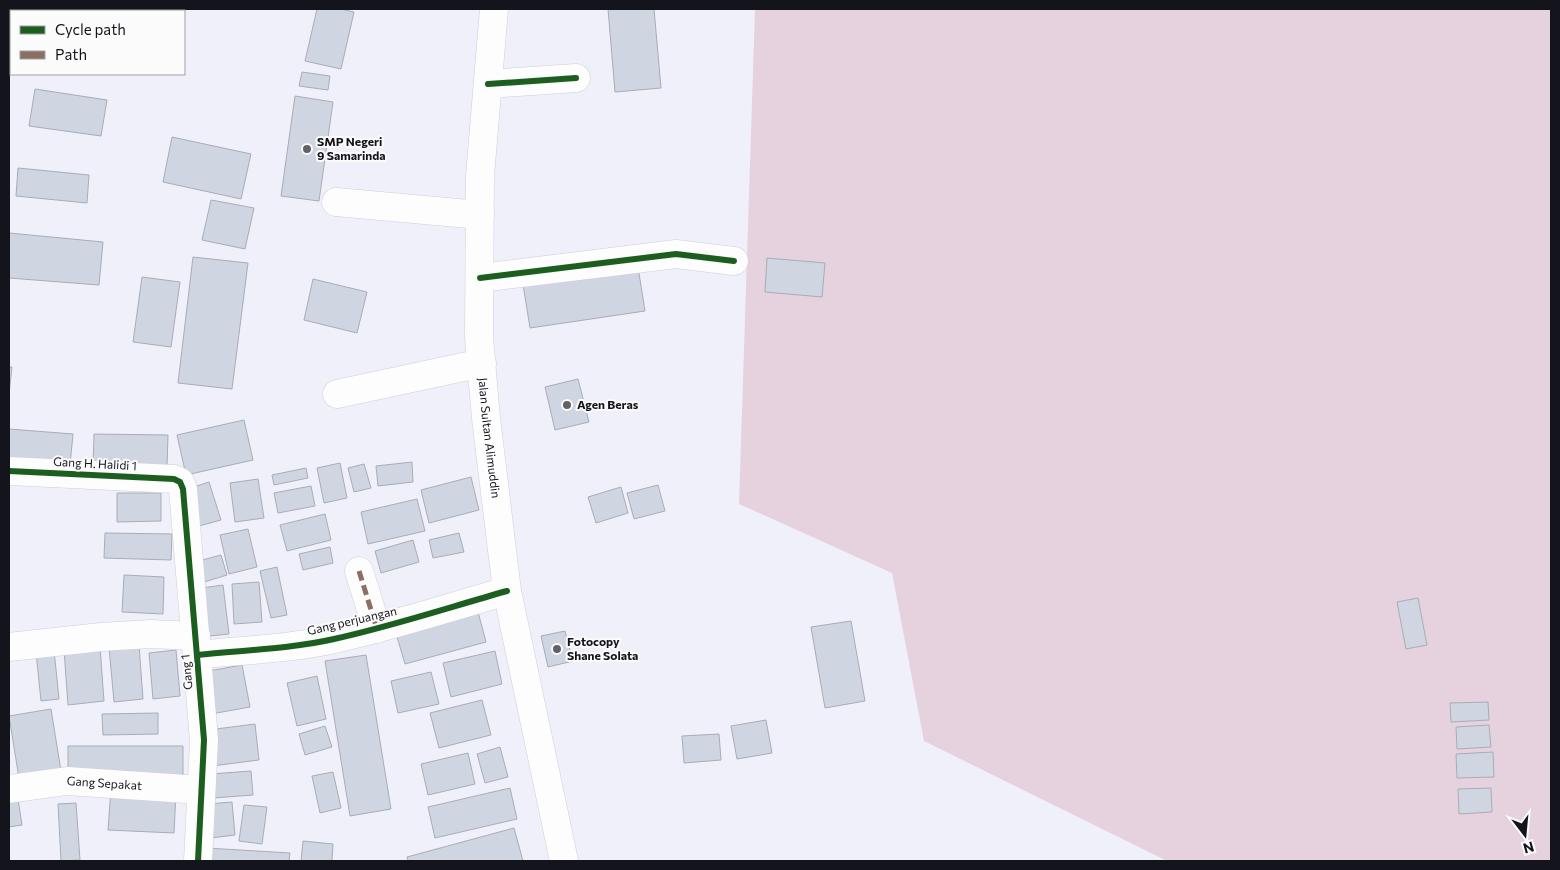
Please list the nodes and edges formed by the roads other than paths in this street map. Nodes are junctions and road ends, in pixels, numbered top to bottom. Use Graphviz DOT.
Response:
graph roads {
  1 [pos="494,9"];
  2 [pos="576,78"];
  3 [pos="488,84"];
  4 [pos="336,202"];
  5 [pos="480,215"];
  6 [pos="734,261"];
  7 [pos="480,278"];
  8 [pos="482,363"];
  9 [pos="337,394"];
  10 [pos="9,471"];
  11 [pos="180,482"];
  12 [pos="358,571"];
  13 [pos="507,591"];
  14 [pos="377,629"];
  15 [pos="196,645"];
  16 [pos="9,647"];
  17 [pos="9,789"];
  18 [pos="201,790"];
  19 [pos="198,861"];
  20 [pos="564,861"];
  1 -- 3 [label="street, Jalan Sultan Alimuddin"];
  2 -- 3 [label="street"];
  3 -- 5 [label="street, Jalan Sultan Alimuddin"];
  4 -- 5 [label="street"];
  5 -- 7 [label="street, Jalan Sultan Alimuddin"];
  6 -- 7 [label="street"];
  7 -- 8 [label="street, Jalan Sultan Alimuddin"];
  8 -- 9 [label="street"];
  8 -- 13 [label="street, Jalan Sultan Alimuddin"];
  10 -- 11 [label="street, Gang H. Halidi 1"];
  11 -- 15 [label="street, Gang 1"];
  12 -- 14 [label="street"];
  13 -- 14 [label="street, Gang perjuangan"];
  13 -- 20 [label="street, Jalan Sultan Alimuddin"];
  14 -- 15 [label="street, Gang perjuangan"];
  15 -- 16 [label="street, Gang perjuangan"];
  15 -- 18 [label="street, Gang 1"];
  17 -- 18 [label="street, Gang Sepakat"];
  18 -- 19 [label="street, Gang 1"];
}
